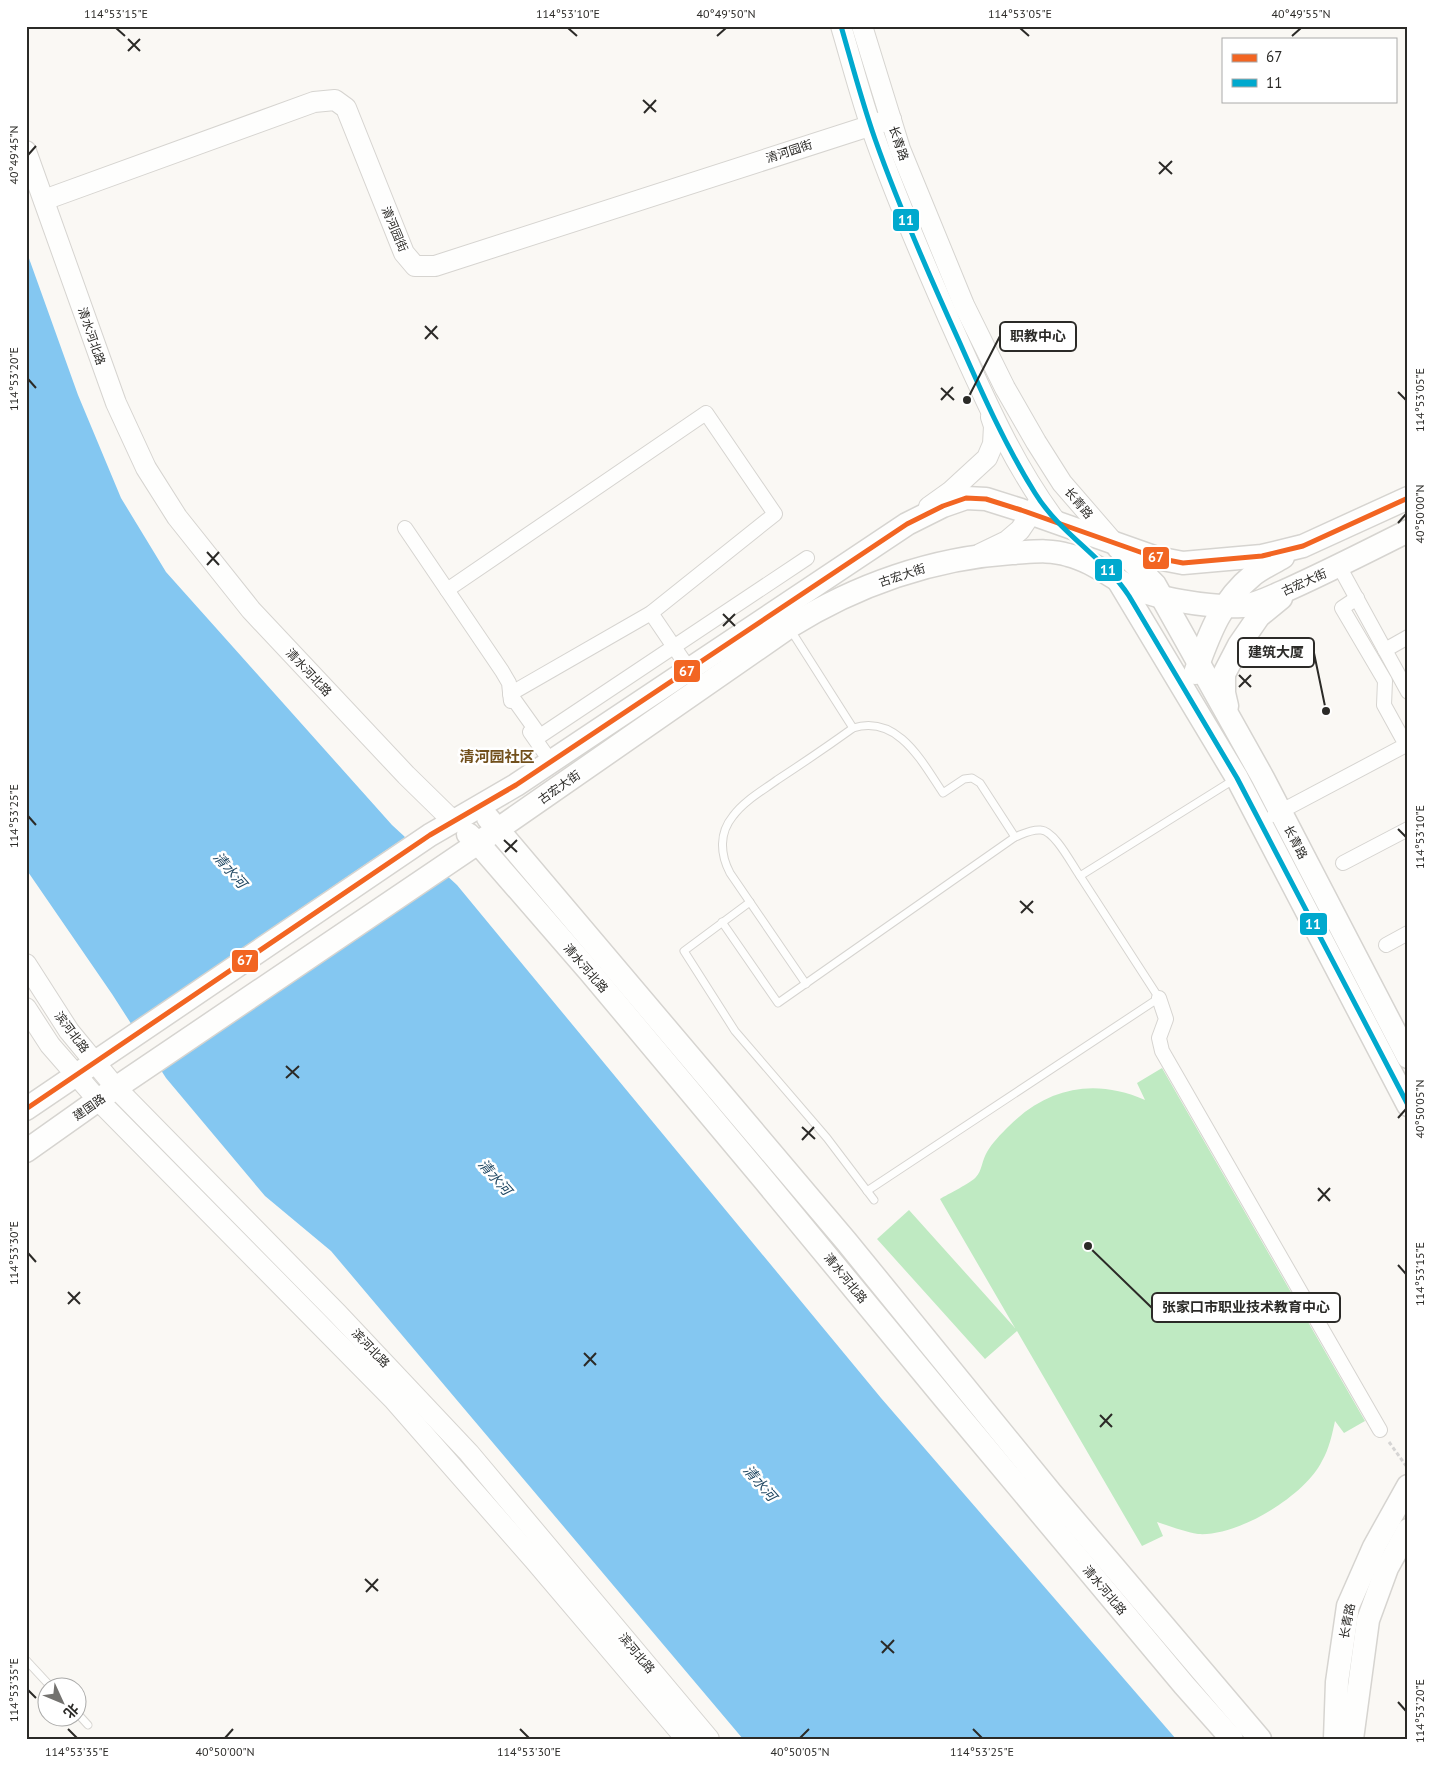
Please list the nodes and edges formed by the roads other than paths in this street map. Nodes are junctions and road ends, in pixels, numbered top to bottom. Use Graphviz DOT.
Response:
graph roads {
  1 [pos="841,26"];
  2 [pos="862,26"];
  3 [pos="891,119"];
  4 [pos="870,125"];
  5 [pos="26,151"];
  6 [pos="44,200"];
  7 [pos="985,399"];
  8 [pos="1049,462"];
  9 [pos="1408,498"];
  10 [pos="1035,507"];
  11 [pos="1057,523"];
  12 [pos="906,524"];
  13 [pos="405,528"];
  14 [pos="1408,531"];
  15 [pos="1114,543"];
  16 [pos="1303,546"];
  17 [pos="807,558"];
  18 [pos="966,559"];
  19 [pos="1339,566"];
  20 [pos="1118,579"];
  21 [pos="1297,585"];
  22 [pos="447,590"];
  23 [pos="1161,597"];
  24 [pos="1356,598"];
  25 [pos="1226,605"];
  26 [pos="651,613"];
  27 [pos="789,627"];
  28 [pos="1408,637"];
  29 [pos="675,647"];
  30 [pos="1384,650"];
  31 [pos="1198,664"];
  32 [pos="690,669"];
  33 [pos="1408,692"];
  34 [pos="510,694"];
  35 [pos="1203,720"];
  36 [pos="1232,721"];
  37 [pos="853,728"];
  38 [pos="551,762"];
  39 [pos="1237,778"];
  40 [pos="479,808"];
  41 [pos="1270,817"];
  42 [pos="454,822"];
  43 [pos="1408,829"];
  44 [pos="498,830"];
  45 [pos="1015,837"];
  46 [pos="478,843"];
  47 [pos="451,861"];
  48 [pos="1343,863"];
  49 [pos="1080,876"];
  50 [pos="750,902"];
  51 [pos="722,922"];
  52 [pos="1408,933"];
  53 [pos="1386,945"];
  54 [pos="26,964"];
  55 [pos="806,984"];
  56 [pos="1159,998"];
  57 [pos="26,1008"];
  58 [pos="1408,1057"];
  59 [pos="94,1061"];
  60 [pos="75,1075"];
  61 [pos="107,1094"];
  62 [pos="1408,1105"];
  63 [pos="26,1109"];
  64 [pos="26,1151"];
  65 [pos="867,1191"];
  66 [pos="874,1200"];
  67 [pos="1380,1430"];
  68 [pos="1408,1486"];
  69 [pos="1408,1530"];
  70 [pos="26,1660"];
  71 [pos="43,1678"];
  72 [pos="1336,1708"];
  73 [pos="1260,1738"];
  74 [pos="686,1739"];
  75 [pos="709,1739"];
  76 [pos="1232,1739"];
  77 [pos="1316,1739"];
  78 [pos="1335,1739"];
  79 [pos="1352,1739"];
  1 -- 4 [label="main road, 长青路"];
  2 -- 3 [label="main road, 长青路"];
  3 -- 4 [label="main road, 清河园街"];
  3 -- 8 [label="main road, 长青路"];
  4 -- 6 [label="main road, 清河园街"];
  4 -- 7 [label="main road, 长青路"];
  5 -- 6 [label="main road, 清水河北路"];
  6 -- 42 [label="main road, 清水河北路"];
  7 -- 10 [label="main road, 长青路"];
  7 -- 12 [label="main road"];
  8 -- 10 [label="main road"];
  8 -- 15 [label="main road, 长青路"];
  9 -- 16 [label="main road, 古宏大街"];
  10 -- 11 [label="main road, 古宏大街"];
  10 -- 12 [label="main road, 古宏大街"];
  10 -- 18 [label="main road"];
  11 -- 15 [label="main road, 古宏大街"];
  11 -- 20 [label="main road, 长青路"];
  12 -- 32 [label="main road, 古宏大街"];
  13 -- 22 [label="street"];
  14 -- 19 [label="main road, 古宏大街"];
  15 -- 16 [label="main road, 古宏大街"];
  15 -- 23 [label="main road, 长青路"];
  16 -- 25 [label="main road"];
  17 -- 29 [label="street"];
  18 -- 20 [label="main road, 古宏大街"];
  18 -- 27 [label="main road, 古宏大街"];
  19 -- 21 [label="main road, 古宏大街"];
  19 -- 24 [label="street"];
  20 -- 23 [label="main road, 古宏大街"];
  20 -- 35 [label="main road, 长青路"];
  21 -- 25 [label="main road, 古宏大街"];
  21 -- 36 [label="main road"];
  22 -- 26 [label="street"];
  22 -- 34 [label="street"];
  23 -- 25 [label="main road, 古宏大街"];
  23 -- 31 [label="main road, 长青路"];
  24 -- 30 [label="street"];
  24 -- 41 [label="street"];
  25 -- 31 [label="main road"];
  26 -- 29 [label="street"];
  26 -- 34 [label="street"];
  27 -- 37 [label="lane"];
  27 -- 44 [label="main road, 古宏大街"];
  28 -- 30 [label="street"];
  29 -- 32 [label="street"];
  29 -- 34 [label="street"];
  30 -- 33 [label="street"];
  31 -- 35 [label="main road"];
  31 -- 36 [label="main road, 长青路"];
  32 -- 38 [label="main road, 古宏大街"];
  34 -- 38 [label="street"];
  35 -- 39 [label="main road, 长青路"];
  36 -- 41 [label="main road, 长青路"];
  37 -- 45 [label="lane"];
  37 -- 50 [label="lane"];
  38 -- 40 [label="main road, 古宏大街"];
  39 -- 41 [label="main road, 长青路"];
  39 -- 49 [label="lane"];
  40 -- 42 [label="main road, 古宏大街"];
  40 -- 44 [label="main road, 清水河北路"];
  41 -- 58 [label="main road, 长青路"];
  41 -- 62 [label="main road, 长青路"];
  42 -- 46 [label="main road, 清水河北路"];
  42 -- 59 [label="main road, 古宏大街"];
  43 -- 48 [label="street"];
  44 -- 46 [label="main road, 古宏大街"];
  44 -- 73 [label="main road, 清水河北路"];
  45 -- 49 [label="lane"];
  45 -- 55 [label="lane"];
  46 -- 47 [label="main road, 古宏大街"];
  46 -- 76 [label="main road, 清水河北路"];
  47 -- 61 [label="main road, 建国路"];
  49 -- 56 [label="lane"];
  50 -- 51 [label="lane"];
  50 -- 55 [label="lane"];
  51 -- 55 [label="lane"];
  51 -- 65 [label="lane"];
  52 -- 53 [label="street"];
  54 -- 59 [label="main road, 滨河北路"];
  56 -- 65 [label="lane"];
  56 -- 67 [label="street"];
  57 -- 60 [label="main road, 滨河北路"];
  59 -- 60 [label="main road"];
  59 -- 61 [label="main road, 滨河北路"];
  60 -- 61 [label="main road, 滨河北路"];
  60 -- 63 [label="main road"];
  61 -- 64 [label="main road, 建国路"];
  61 -- 74 [label="main road, 滨河北路"];
  61 -- 75 [label="main road, 滨河北路"];
  65 -- 66 [label="lane"];
  68 -- 72 [label="main road, 长青路"];
  69 -- 79 [label="main road, 长青路"];
  70 -- 71 [label="lane"];
  72 -- 77 [label="main road"];
  72 -- 78 [label="main road, 长青路"];
}
